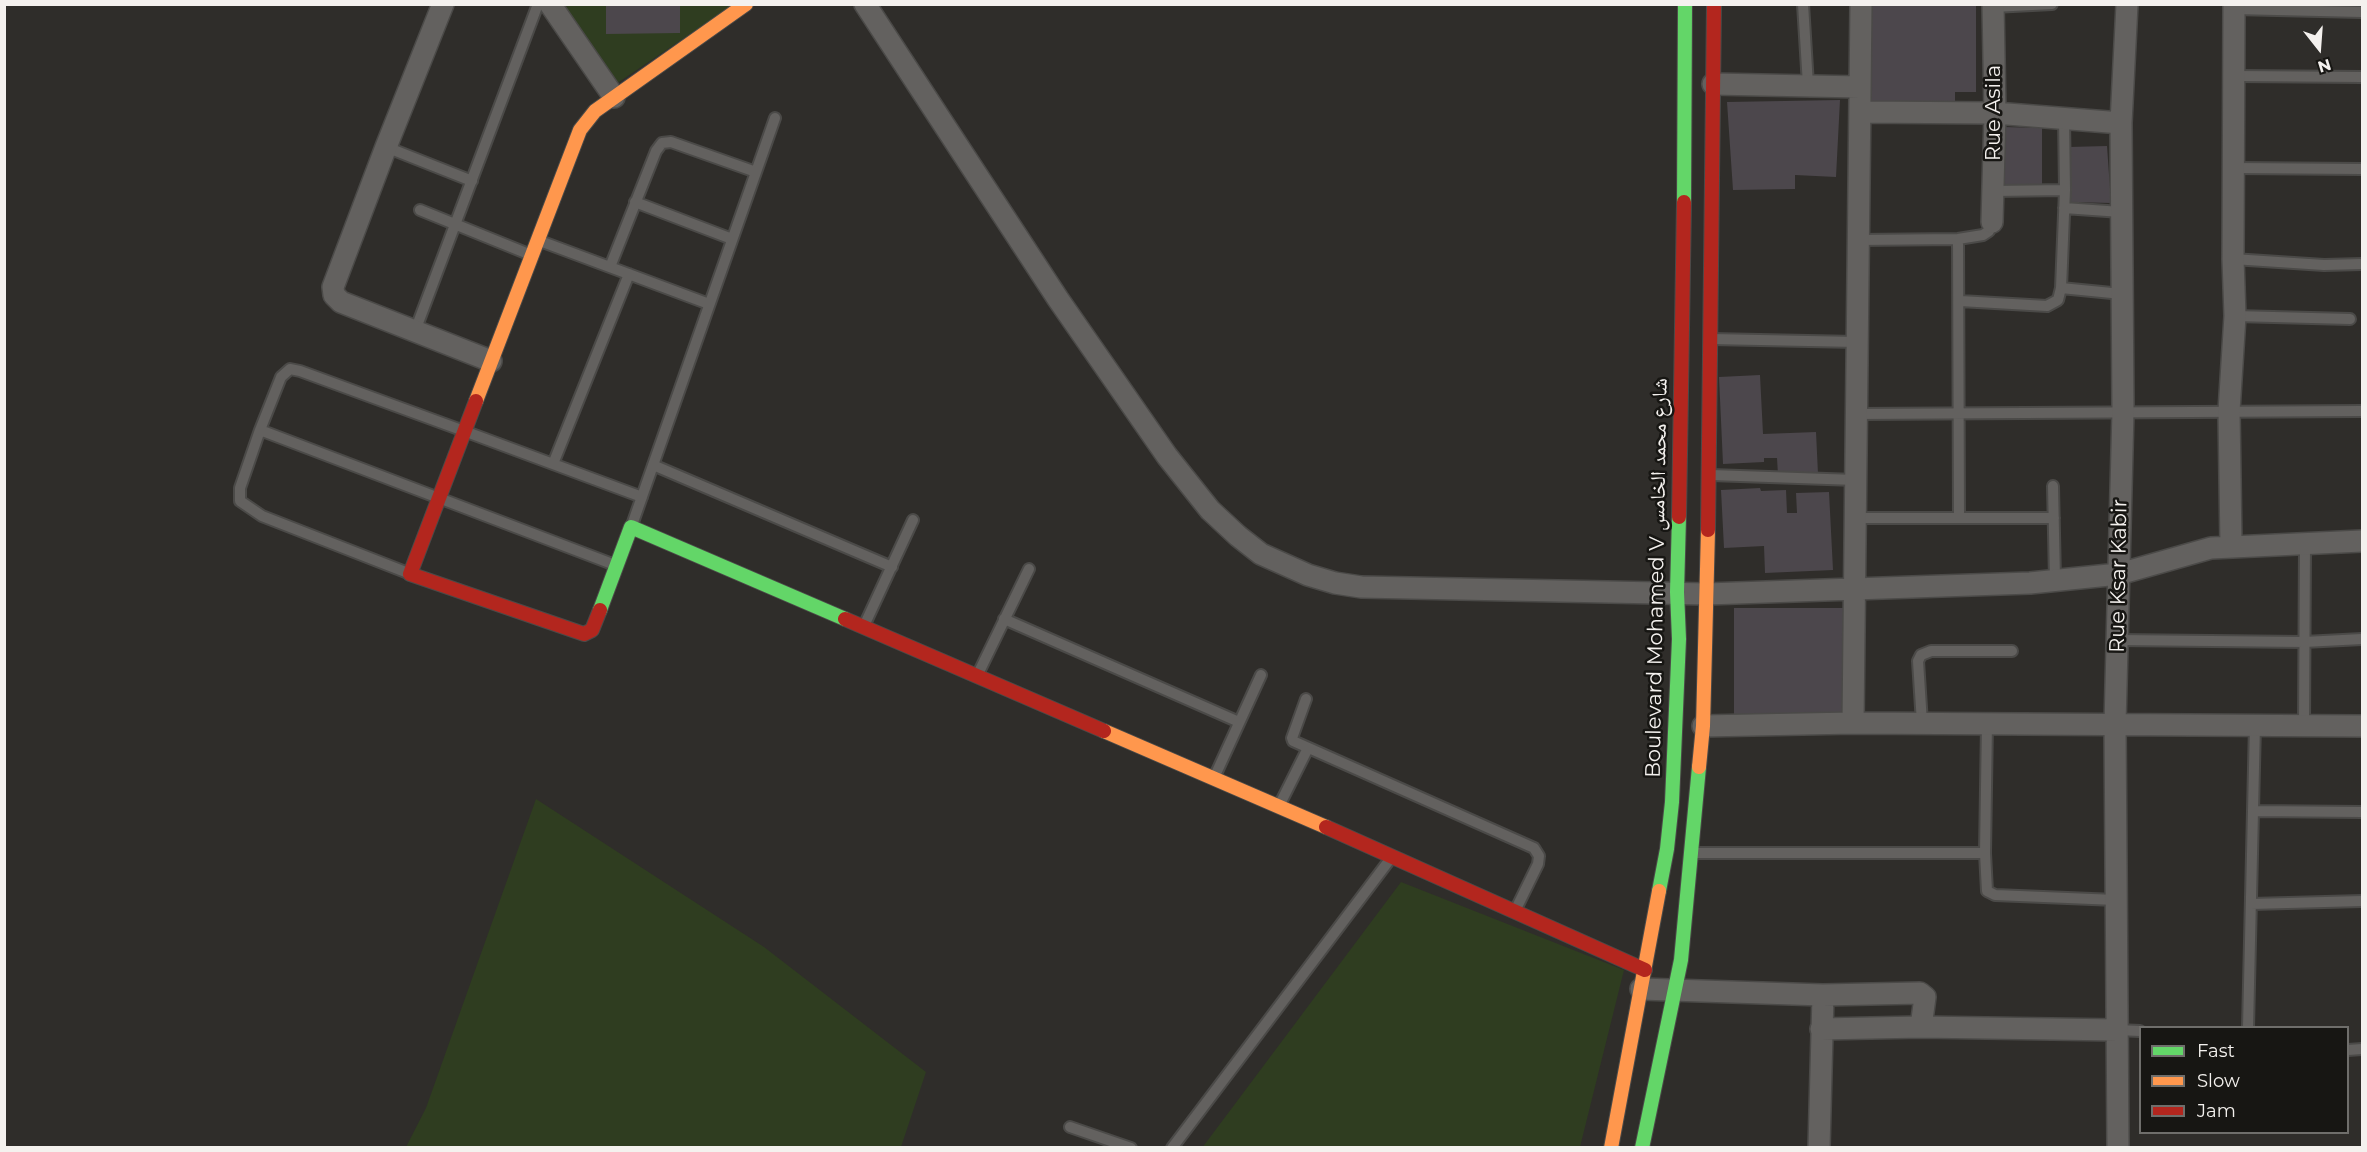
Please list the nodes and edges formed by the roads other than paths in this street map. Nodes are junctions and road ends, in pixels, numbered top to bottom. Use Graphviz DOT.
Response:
graph roads {
  1 [pos="443,4"];
  2 [pos="538,4"];
  3 [pos="550,4"];
  4 [pos="746,4"];
  5 [pos="865,4"];
  6 [pos="1685,4"];
  7 [pos="1714,4"];
  8 [pos="1803,4"];
  9 [pos="1861,4"];
  10 [pos="2052,4"];
  11 [pos="2127,4"];
  12 [pos="1993,6"];
  13 [pos="2234,7"];
  14 [pos="2362,12"];
  15 [pos="2235,76"];
  16 [pos="2362,77"];
  17 [pos="1713,84"];
  18 [pos="1808,86"];
  19 [pos="1860,87"];
  20 [pos="614,97"];
  21 [pos="1860,112"];
  22 [pos="1995,113"];
  23 [pos="775,118"];
  24 [pos="2064,118"];
  25 [pos="2121,123"];
  26 [pos="386,147"];
  27 [pos="2234,168"];
  28 [pos="2362,169"];
  29 [pos="756,171"];
  30 [pos="472,181"];
  31 [pos="2065,190"];
  32 [pos="1994,191"];
  33 [pos="635,202"];
  34 [pos="2064,208"];
  35 [pos="420,210"];
  36 [pos="2121,212"];
  37 [pos="1992,222"];
  38 [pos="456,225"];
  39 [pos="732,239"];
  40 [pos="1958,239"];
  41 [pos="537,240"];
  42 [pos="1858,240"];
  43 [pos="532,255"];
  44 [pos="2233,260"];
  45 [pos="2362,264"];
  46 [pos="609,267"];
  47 [pos="629,274"];
  48 [pos="2061,288"];
  49 [pos="2122,294"];
  50 [pos="1959,302"];
  51 [pos="709,304"];
  52 [pos="2235,316"];
  53 [pos="2350,319"];
  54 [pos="415,331"];
  55 [pos="1711,339"];
  56 [pos="1857,342"];
  57 [pos="491,361"];
  58 [pos="2123,411"];
  59 [pos="2229,411"];
  60 [pos="2362,411"];
  61 [pos="1856,414"];
  62 [pos="1960,414"];
  63 [pos="260,430"];
  64 [pos="464,431"];
  65 [pos="553,464"];
  66 [pos="653,465"];
  67 [pos="1708,475"];
  68 [pos="1856,480"];
  69 [pos="2053,486"];
  70 [pos="642,497"];
  71 [pos="439,498"];
  72 [pos="1855,518"];
  73 [pos="1959,518"];
  74 [pos="2054,518"];
  75 [pos="913,520"];
  76 [pos="631,527"];
  77 [pos="2362,541"];
  78 [pos="2306,543"];
  79 [pos="2231,546"];
  80 [pos="615,565"];
  81 [pos="892,567"];
  82 [pos="1029,569"];
  83 [pos="2119,573"];
  84 [pos="410,574"];
  85 [pos="2055,580"];
  86 [pos="1854,588"];
  87 [pos="1677,592"];
  88 [pos="1707,594"];
  89 [pos="1004,619"];
  90 [pos="863,627"];
  91 [pos="2362,639"];
  92 [pos="2118,640"];
  93 [pos="2304,642"];
  94 [pos="2012,651"];
  95 [pos="1261,675"];
  96 [pos="977,676"];
  97 [pos="1306,699"];
  98 [pos="1239,722"];
  99 [pos="1853,723"];
  100 [pos="1922,723"];
  101 [pos="1987,723"];
  102 [pos="2115,724"];
  103 [pos="2255,724"];
  104 [pos="2304,725"];
  105 [pos="1703,726"];
  106 [pos="2362,726"];
  107 [pos="1308,748"];
  108 [pos="1213,779"];
  109 [pos="1278,807"];
  110 [pos="2254,811"];
  111 [pos="2362,812"];
  112 [pos="1692,853"];
  113 [pos="1985,853"];
  114 [pos="1392,856"];
  115 [pos="2116,900"];
  116 [pos="2362,901"];
  117 [pos="2251,904"];
  118 [pos="1515,912"];
  119 [pos="1643,980"];
  120 [pos="1674,992"];
  121 [pos="1823,995"];
  122 [pos="2247,1026"];
  123 [pos="1921,1027"];
  124 [pos="1821,1029"];
  125 [pos="2117,1030"];
  126 [pos="2139,1031"];
  127 [pos="1070,1127"];
  128 [pos="1099,1142"];
  129 [pos="1131,1148"];
  130 [pos="1172,1148"];
  131 [pos="1611,1148"];
  132 [pos="1642,1148"];
  133 [pos="1819,1148"];
  134 [pos="2118,1148"];
  1 -- 26 [label="street"];
  2 -- 30 [label="lane"];
  3 -- 20 [label="street"];
  4 -- 20 [label="street"];
  5 -- 87 [label="street"];
  6 -- 87 [label="street, Boulevard Mohamed V شارع محمد الخامس"];
  7 -- 17 [label="street"];
  8 -- 18 [label="lane"];
  9 -- 19 [label="street"];
  10 -- 12 [label="lane"];
  11 -- 25 [label="street, Rue Ksar Kabir"];
  12 -- 22 [label="street, Rue Asila"];
  13 -- 14 [label="lane"];
  13 -- 15 [label="street"];
  15 -- 16 [label="lane"];
  15 -- 27 [label="street"];
  17 -- 18 [label="street"];
  17 -- 55 [label="street"];
  18 -- 19 [label="street"];
  19 -- 21 [label="street"];
  20 -- 41 [label="street"];
  21 -- 22 [label="street"];
  21 -- 42 [label="street"];
  22 -- 24 [label="street"];
  22 -- 32 [label="street, Rue Asila"];
  23 -- 29 [label="lane"];
  24 -- 25 [label="street"];
  24 -- 31 [label="lane"];
  25 -- 36 [label="street, Rue Ksar Kabir"];
  26 -- 30 [label="lane"];
  26 -- 54 [label="street"];
  27 -- 28 [label="lane"];
  27 -- 44 [label="street"];
  29 -- 33 [label="lane"];
  29 -- 39 [label="lane"];
  30 -- 38 [label="lane"];
  31 -- 32 [label="lane"];
  31 -- 34 [label="lane"];
  32 -- 37 [label="street, Rue Asila"];
  33 -- 39 [label="lane"];
  33 -- 46 [label="lane"];
  34 -- 36 [label="lane"];
  34 -- 48 [label="lane"];
  35 -- 38 [label="lane"];
  36 -- 49 [label="street, Rue Ksar Kabir"];
  37 -- 40 [label="lane"];
  38 -- 43 [label="lane"];
  38 -- 54 [label="lane"];
  39 -- 51 [label="lane"];
  40 -- 42 [label="lane"];
  40 -- 50 [label="lane"];
  41 -- 43 [label="street"];
  41 -- 46 [label="lane"];
  42 -- 56 [label="street"];
  43 -- 57 [label="street"];
  44 -- 45 [label="lane"];
  44 -- 52 [label="street"];
  46 -- 47 [label="lane"];
  47 -- 51 [label="lane"];
  47 -- 65 [label="lane"];
  48 -- 49 [label="lane"];
  48 -- 50 [label="lane"];
  49 -- 58 [label="street, Rue Ksar Kabir"];
  50 -- 62 [label="lane"];
  51 -- 66 [label="lane"];
  52 -- 53 [label="lane"];
  52 -- 59 [label="street"];
  54 -- 57 [label="street"];
  55 -- 56 [label="lane"];
  55 -- 67 [label="street"];
  56 -- 61 [label="street"];
  57 -- 64 [label="street"];
  58 -- 59 [label="lane"];
  58 -- 62 [label="lane"];
  58 -- 83 [label="street, Rue Ksar Kabir"];
  59 -- 60 [label="lane"];
  59 -- 79 [label="street"];
  61 -- 62 [label="lane"];
  61 -- 68 [label="street"];
  62 -- 73 [label="lane"];
  63 -- 64 [label="lane"];
  63 -- 71 [label="lane"];
  63 -- 84 [label="lane"];
  64 -- 65 [label="lane"];
  64 -- 71 [label="street"];
  65 -- 70 [label="lane"];
  66 -- 70 [label="lane"];
  66 -- 81 [label="lane"];
  67 -- 68 [label="lane"];
  67 -- 88 [label="street"];
  68 -- 72 [label="street"];
  69 -- 74 [label="lane"];
  70 -- 76 [label="lane"];
  71 -- 80 [label="lane"];
  71 -- 84 [label="street"];
  72 -- 73 [label="lane"];
  72 -- 86 [label="street"];
  73 -- 74 [label="lane"];
  74 -- 85 [label="lane"];
  75 -- 81 [label="lane"];
  76 -- 80 [label="street"];
  76 -- 90 [label="street"];
  77 -- 78 [label="street"];
  78 -- 79 [label="street"];
  78 -- 93 [label="lane"];
  79 -- 83 [label="street"];
  80 -- 84 [label="street"];
  81 -- 90 [label="lane"];
  82 -- 89 [label="lane"];
  83 -- 85 [label="street"];
  83 -- 92 [label="street, Rue Ksar Kabir"];
  85 -- 86 [label="street"];
  86 -- 88 [label="street"];
  86 -- 99 [label="street"];
  87 -- 88 [label="street"];
  87 -- 119 [label="street, Boulevard Mohamed V شارع محمد الخامس"];
  88 -- 105 [label="street"];
  89 -- 96 [label="lane"];
  89 -- 98 [label="lane"];
  90 -- 96 [label="street"];
  91 -- 93 [label="lane"];
  92 -- 93 [label="lane"];
  92 -- 102 [label="street, Rue Ksar Kabir"];
  93 -- 104 [label="lane"];
  94 -- 100 [label="lane"];
  95 -- 98 [label="lane"];
  96 -- 108 [label="street"];
  97 -- 107 [label="lane"];
  98 -- 108 [label="lane"];
  99 -- 100 [label="street"];
  99 -- 105 [label="street"];
  100 -- 101 [label="street"];
  101 -- 102 [label="street"];
  101 -- 113 [label="lane"];
  102 -- 103 [label="street"];
  102 -- 115 [label="street, Rue Ksar Kabir"];
  103 -- 104 [label="street"];
  103 -- 110 [label="lane"];
  104 -- 106 [label="street"];
  105 -- 112 [label="street"];
  107 -- 109 [label="lane"];
  107 -- 118 [label="lane"];
  108 -- 109 [label="street"];
  109 -- 114 [label="street"];
  110 -- 111 [label="lane"];
  110 -- 117 [label="lane"];
  112 -- 113 [label="lane"];
  112 -- 120 [label="street"];
  113 -- 115 [label="lane"];
  114 -- 118 [label="street"];
  114 -- 130 [label="lane"];
  115 -- 125 [label="street, Rue Ksar Kabir"];
  116 -- 117 [label="lane"];
  117 -- 122 [label="lane"];
  118 -- 119 [label="street"];
  119 -- 120 [label="street"];
  119 -- 131 [label="street, Boulevard Mohamed V شارع محمد الخامس"];
  120 -- 121 [label="street"];
  120 -- 132 [label="street"];
  121 -- 123 [label="street"];
  121 -- 124 [label="street"];
  123 -- 124 [label="street"];
  123 -- 125 [label="street"];
  124 -- 133 [label="street"];
  125 -- 126 [label="lane"];
  125 -- 134 [label="street, Rue Ksar Kabir"];
  127 -- 128 [label="lane"];
  128 -- 129 [label="lane"];
}
